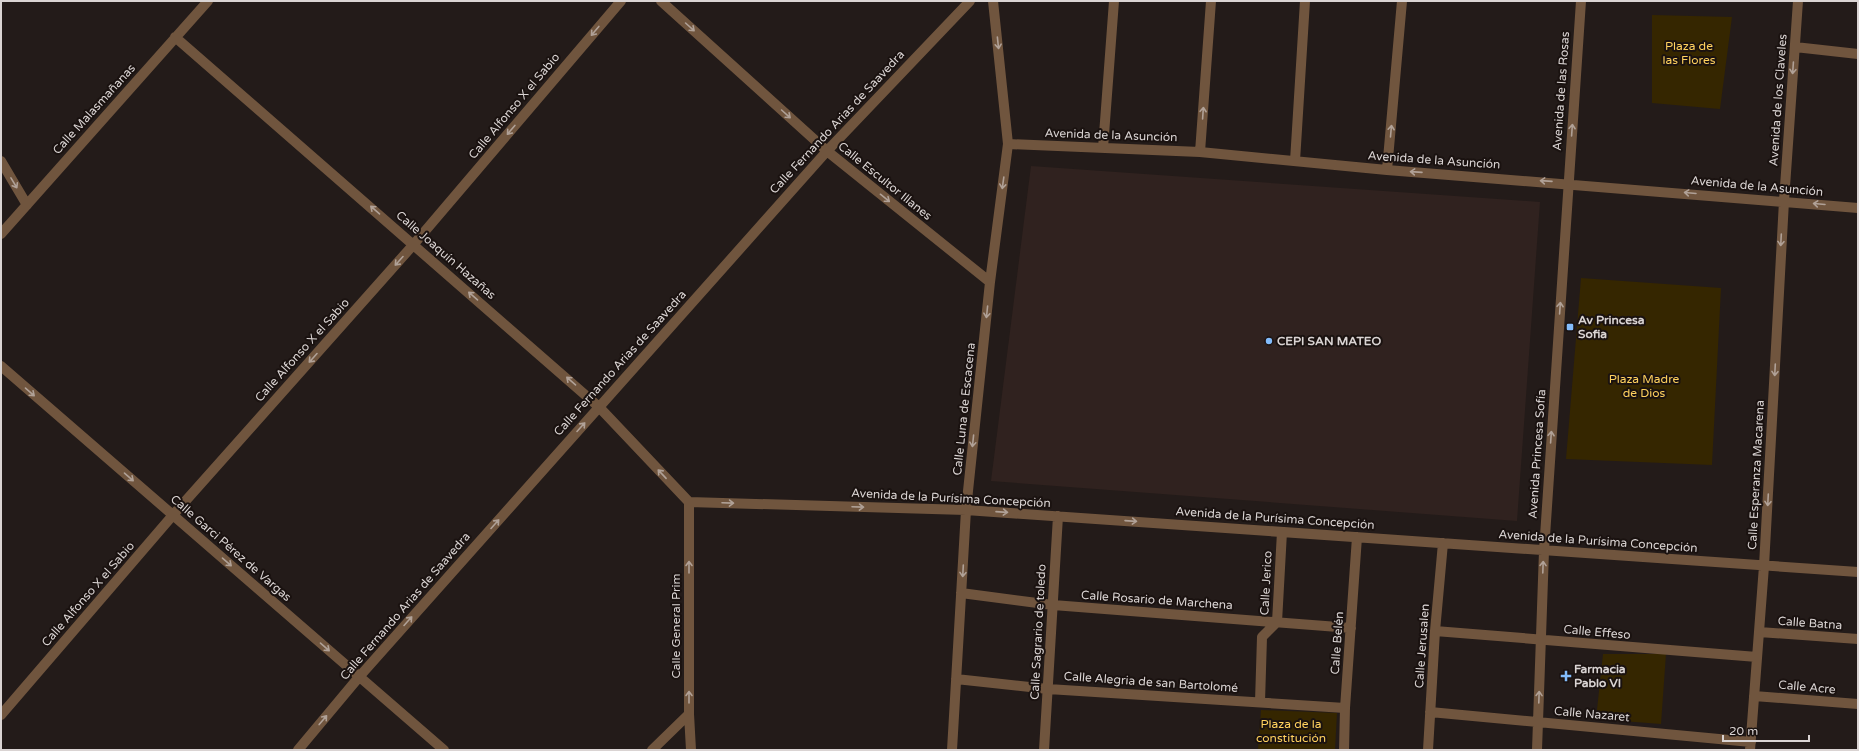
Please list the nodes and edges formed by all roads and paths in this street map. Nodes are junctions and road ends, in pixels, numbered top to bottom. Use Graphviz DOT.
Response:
graph roads {
  1 [pos="208,1"];
  2 [pos="620,1"];
  3 [pos="661,1"];
  4 [pos="970,1"];
  5 [pos="1114,1"];
  6 [pos="1211,1"];
  7 [pos="1305,1"];
  8 [pos="1402,1"];
  9 [pos="1581,1"];
  10 [pos="1798,1"];
  11 [pos="994,2"];
  12 [pos="175,37"];
  13 [pos="1795,47"];
  14 [pos="1858,54"];
  15 [pos="1008,144"];
  16 [pos="1103,148"];
  17 [pos="826,151"];
  18 [pos="1200,152"];
  19 [pos="1,161"];
  20 [pos="1295,161"];
  21 [pos="1388,170"];
  22 [pos="1568,183"];
  23 [pos="1784,201"];
  24 [pos="27,205"];
  25 [pos="1858,208"];
  26 [pos="1,234"];
  27 [pos="414,244"];
  28 [pos="990,282"];
  29 [pos="1,366"];
  30 [pos="599,407"];
  31 [pos="689,502"];
  32 [pos="966,510"];
  33 [pos="173,515"];
  34 [pos="1058,516"];
  35 [pos="1282,532"];
  36 [pos="1357,537"];
  37 [pos="1443,543"];
  38 [pos="1544,550"];
  39 [pos="1764,566"];
  40 [pos="1858,572"];
  41 [pos="962,593"];
  42 [pos="1053,605"];
  43 [pos="1277,622"];
  44 [pos="1350,628"];
  45 [pos="1435,630"];
  46 [pos="1759,632"];
  47 [pos="1858,639"];
  48 [pos="1541,640"];
  49 [pos="1757,658"];
  50 [pos="359,676"];
  51 [pos="956,679"];
  52 [pos="1048,688"];
  53 [pos="1754,696"];
  54 [pos="1260,702"];
  55 [pos="1858,704"];
  56 [pos="1345,708"];
  57 [pos="1430,712"];
  58 [pos="689,714"];
  59 [pos="1,715"];
  60 [pos="1538,722"];
  61 [pos="1751,746"];
  62 [pos="298,750"];
  63 [pos="444,750"];
  64 [pos="652,750"];
  65 [pos="690,750"];
  66 [pos="952,750"];
  67 [pos="1044,750"];
  68 [pos="1344,750"];
  69 [pos="1428,750"];
  70 [pos="1537,750"];
  1 -- 12 [label="street, Calle Malasmañanas"];
  2 -- 27 [label="street, Calle Alfonso X el Sabio, one-way"];
  3 -- 17 [label="street, Calle Escultor Illanes, one-way"];
  4 -- 17 [label="street, Calle Fernando Arias de Saavedra"];
  5 -- 16 [label="street"];
  18 -- 6 [label="street, one-way"];
  7 -- 20 [label="street"];
  21 -- 8 [label="street, one-way"];
  22 -- 9 [label="street, Avenida de las Rosas, one-way"];
  10 -- 13 [label="street, Avenida de los Claveles"];
  11 -- 15 [label="street, Calle Luna de Escacena, one-way"];
  12 -- 24 [label="street, Calle Malasmañanas"];
  27 -- 12 [label="street, Calle Joaquín Hazañas, one-way"];
  13 -- 14 [label="street"];
  13 -- 23 [label="street, Avenida de los Claveles, one-way"];
  15 -- 16 [label="street, Avenida de la Asunción"];
  15 -- 28 [label="street, Calle Luna de Escacena, one-way"];
  16 -- 18 [label="street, Avenida de la Asunción"];
  17 -- 28 [label="street, Calle Escultor Illanes, one-way"];
  17 -- 30 [label="street, Calle Fernando Arias de Saavedra"];
  18 -- 20 [label="street, Avenida de la Asunción"];
  19 -- 24 [label="street, one-way"];
  20 -- 21 [label="street, Avenida de la Asunción"];
  22 -- 21 [label="street, Avenida de la Asunción, one-way"];
  23 -- 22 [label="street, Avenida de la Asunción, one-way"];
  38 -- 22 [label="street, Avenida Princesa Sofía, one-way"];
  25 -- 23 [label="street, Avenida de la Asunción, one-way"];
  23 -- 39 [label="street, Calle Esperanza Macarena, one-way"];
  24 -- 26 [label="street, Calle Malasmañanas"];
  30 -- 27 [label="street, Calle Joaquín Hazañas, one-way"];
  27 -- 33 [label="street, Calle Alfonso X el Sabio, one-way"];
  28 -- 32 [label="street, Calle Luna de Escacena, one-way"];
  29 -- 33 [label="street, Calle Garci Pérez de Vargas, one-way"];
  31 -- 30 [label="street, Calle Joaquín Hazañas, one-way"];
  50 -- 30 [label="street, Calle Fernando Arias de Saavedra, one-way"];
  31 -- 32 [label="street, Avenida de la Purísima Concepción, one-way"];
  58 -- 31 [label="street, Calle General Prim, one-way"];
  32 -- 34 [label="street, Avenida de la Purísima Concepción, one-way"];
  32 -- 41 [label="street, Calle Luna de Escacena, one-way"];
  33 -- 50 [label="street, Calle Garci Pérez de Vargas, one-way"];
  33 -- 59 [label="street, Calle Alfonso X el Sabio"];
  34 -- 35 [label="street, Avenida de la Purísima Concepción, one-way"];
  34 -- 42 [label="street, Calle Sagrario de toledo"];
  35 -- 36 [label="street, Avenida de la Purísima Concepción"];
  35 -- 43 [label="street, Calle Jerico"];
  36 -- 37 [label="street, Avenida de la Purísima Concepción"];
  36 -- 44 [label="street, Calle Belén"];
  37 -- 38 [label="street, Avenida de la Purísima Concepción"];
  37 -- 45 [label="street, Calle Jerusalen"];
  38 -- 39 [label="street, Avenida de la Purísima Concepción"];
  48 -- 38 [label="street, Avenida Princesa Sofía, one-way"];
  39 -- 40 [label="street, Avenida de la Purísima Concepción"];
  39 -- 46 [label="street, Calle Esperanza Macarena"];
  41 -- 42 [label="street, Calle Rosario de Marchena"];
  41 -- 51 [label="street, Calle Luna de Escacena"];
  42 -- 43 [label="street, Calle Rosario de Marchena"];
  42 -- 52 [label="street, Calle Sagrario de toledo"];
  43 -- 44 [label="street, Calle Rosario de Marchena"];
  43 -- 54 [label="street, Calle Jerico"];
  44 -- 56 [label="street, Calle Belén"];
  45 -- 48 [label="street, Calle Effeso"];
  45 -- 57 [label="street, Calle Jerusalen"];
  46 -- 47 [label="street, Calle Batna"];
  46 -- 49 [label="street, Calle Esperanza Macarena"];
  48 -- 49 [label="street, Calle Effeso"];
  60 -- 48 [label="street, Avenida Princesa Sofía, one-way"];
  49 -- 53 [label="street, Calle Esperanza Macarena"];
  62 -- 50 [label="street, Calle Fernando Arias de Saavedra, one-way"];
  50 -- 63 [label="street, Calle Garci Pérez de Vargas"];
  51 -- 52 [label="street, Calle Alegria de san Bartolomé"];
  51 -- 66 [label="street, Calle Luna de Escacena"];
  52 -- 54 [label="street, Calle Alegria de san Bartolomé"];
  52 -- 67 [label="street, Calle Sagrario de toledo"];
  53 -- 55 [label="street, Calle Acre"];
  53 -- 61 [label="street, Calle Esperanza Macarena"];
  54 -- 56 [label="street, Calle Alegria de san Bartolomé"];
  56 -- 68 [label="street, Calle Belén"];
  57 -- 60 [label="street, Calle Nazaret"];
  57 -- 69 [label="street, Calle Jerusalen"];
  58 -- 64 [label="street"];
  58 -- 65 [label="street, Calle General Prim"];
  60 -- 61 [label="street, Calle Nazaret"];
  60 -- 70 [label="street, Avenida Princesa Sofía"];
}
